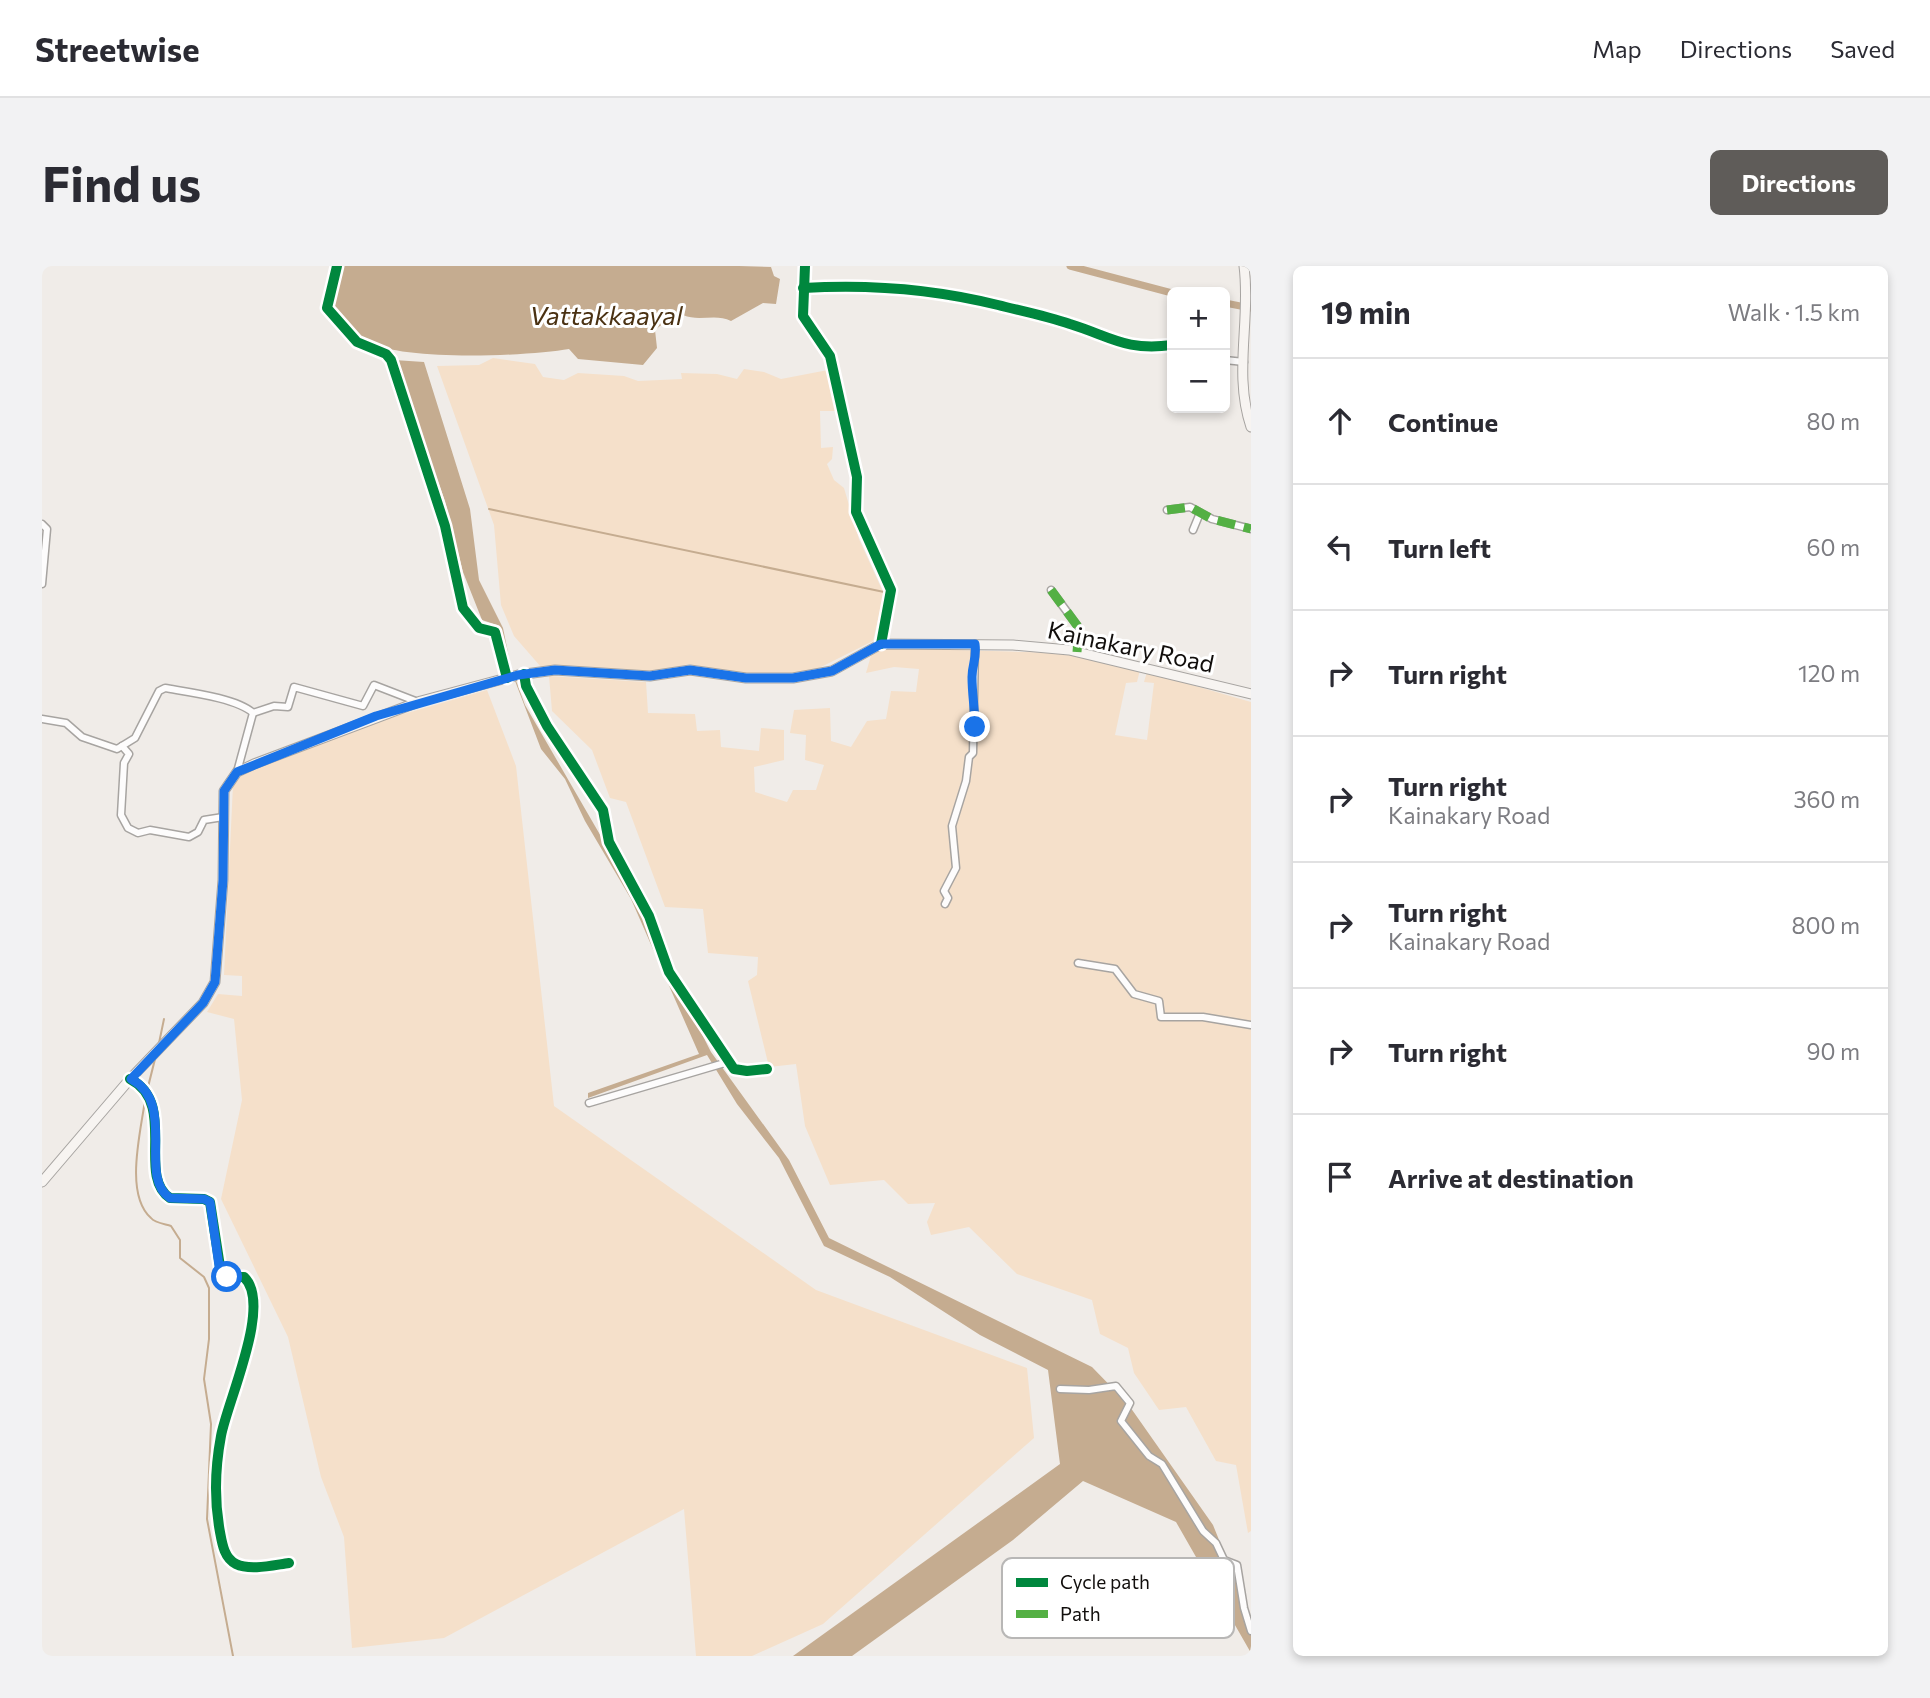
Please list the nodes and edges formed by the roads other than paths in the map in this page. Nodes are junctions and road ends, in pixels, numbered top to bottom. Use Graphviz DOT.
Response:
graph roads {
  1 [pos="337,266"];
  2 [pos="804,266"];
  3 [pos="1244,266"];
  4 [pos="803,288"];
  5 [pos="1249,317"];
  6 [pos="1167,346"];
  7 [pos="1230,361"];
  8 [pos="1244,362"];
  9 [pos="1251,427"];
  10 [pos="1167,510"];
  11 [pos="1200,513"];
  12 [pos="42,524"];
  13 [pos="1251,528"];
  14 [pos="1193,530"];
  15 [pos="42,584"];
  16 [pos="1051,590"];
  17 [pos="881,644"];
  18 [pos="975,644"];
  19 [pos="1077,652"];
  20 [pos="514,676"];
  21 [pos="1251,694"];
  22 [pos="418,702"];
  23 [pos="253,713"];
  24 [pos="42,719"];
  25 [pos="122,746"];
  26 [pos="237,772"];
  27 [pos="223,817"];
  28 [pos="945,904"];
  29 [pos="1078,963"];
  30 [pos="1251,1026"];
  31 [pos="728,1062"];
  32 [pos="767,1069"];
  33 [pos="132,1077"];
  34 [pos="589,1103"];
  35 [pos="42,1182"];
  36 [pos="1060,1389"];
  37 [pos="1223,1558"];
  38 [pos="289,1563"];
  39 [pos="1234,1564"];
  40 [pos="1251,1631"];
  1 -- 20 [label="street"];
  2 -- 4 [label="street"];
  3 -- 5 [label="main road"];
  4 -- 6 [label="street"];
  4 -- 17 [label="street"];
  5 -- 8 [label="main road"];
  7 -- 8 [label="street"];
  8 -- 9 [label="main road"];
  10 -- 11 [label="street"];
  11 -- 13 [label="street"];
  11 -- 14 [label="street"];
  12 -- 15 [label="street"];
  16 -- 19 [label="street"];
  17 -- 18 [label="main road, Kainakary Road"];
  17 -- 20 [label="main road, Kainakary Road"];
  18 -- 19 [label="main road, Kainakary Road"];
  18 -- 28 [label="street"];
  19 -- 21 [label="main road, Kainakary Road"];
  20 -- 22 [label="main road, Kainakary Road"];
  20 -- 31 [label="street"];
  22 -- 23 [label="street"];
  22 -- 26 [label="main road, Kainakary Road"];
  23 -- 25 [label="street"];
  23 -- 26 [label="street"];
  24 -- 25 [label="street"];
  25 -- 27 [label="street"];
  26 -- 27 [label="main road"];
  27 -- 33 [label="main road"];
  29 -- 30 [label="street"];
  31 -- 32 [label="street"];
  31 -- 34 [label="street"];
  33 -- 35 [label="main road"];
  33 -- 38 [label="street"];
  36 -- 37 [label="street"];
  39 -- 40 [label="street"];
}
